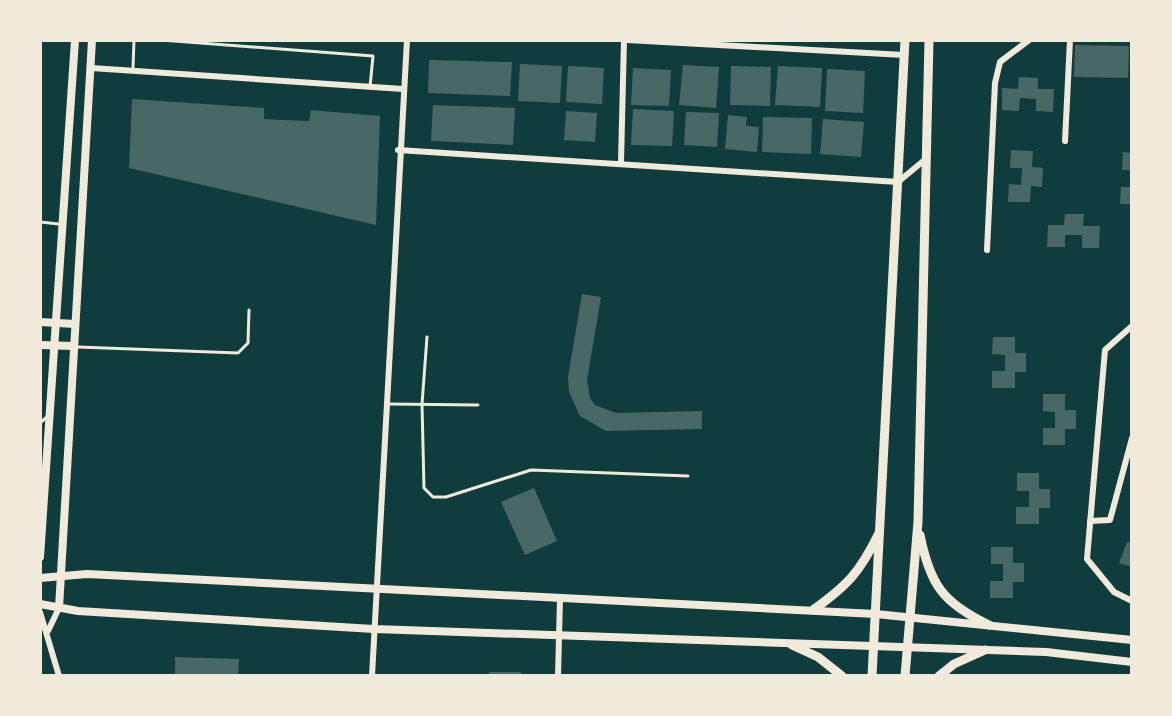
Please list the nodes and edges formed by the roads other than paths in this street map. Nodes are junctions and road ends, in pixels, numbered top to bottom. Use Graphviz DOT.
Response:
graph roads {
  1 [pos="75,40"];
  2 [pos="92,40"];
  3 [pos="134,40"];
  4 [pos="161,40"];
  5 [pos="407,40"];
  6 [pos="625,40"];
  7 [pos="905,40"];
  8 [pos="929,40"];
  9 [pos="1029,40"];
  10 [pos="1070,40"];
  11 [pos="904,55"];
  12 [pos="91,68"];
  13 [pos="132,70"];
  14 [pos="370,87"];
  15 [pos="403,89"];
  16 [pos="1065,141"];
  17 [pos="398,150"];
  18 [pos="927,158"];
  19 [pos="621,162"];
  20 [pos="898,182"];
  21 [pos="40,222"];
  22 [pos="63,224"];
  23 [pos="987,250"];
  24 [pos="249,310"];
  25 [pos="40,322"];
  26 [pos="57,323"];
  27 [pos="75,324"];
  28 [pos="1132,326"];
  29 [pos="427,337"];
  30 [pos="40,345"];
  31 [pos="56,345"];
  32 [pos="74,346"];
  33 [pos="388,404"];
  34 [pos="422,404"];
  35 [pos="478,405"];
  36 [pos="51,413"];
  37 [pos="40,423"];
  38 [pos="1132,438"];
  39 [pos="688,476"];
  40 [pos="1090,521"];
  41 [pos="918,522"];
  42 [pos="882,526"];
  43 [pos="40,547"];
  44 [pos="40,557"];
  45 [pos="62,574"];
  46 [pos="40,578"];
  47 [pos="377,590"];
  48 [pos="560,598"];
  49 [pos="1132,601"];
  50 [pos="40,604"];
  51 [pos="59,608"];
  52 [pos="813,610"];
  53 [pos="40,612"];
  54 [pos="876,614"];
  55 [pos="909,617"];
  56 [pos="989,625"];
  57 [pos="374,629"];
  58 [pos="48,631"];
  59 [pos="557,637"];
  60 [pos="1132,640"];
  61 [pos="792,645"];
  62 [pos="874,647"];
  63 [pos="907,647"];
  64 [pos="985,650"];
  65 [pos="1132,662"];
  66 [pos="59,676"];
  67 [pos="372,676"];
  68 [pos="558,676"];
  69 [pos="842,676"];
  70 [pos="872,676"];
  71 [pos="905,676"];
  72 [pos="939,676"];
  1 -- 22 [label="street"];
  2 -- 12 [label="street"];
  3 -- 13 [label="lane"];
  4 -- 14 [label="lane"];
  5 -- 15 [label="street"];
  6 -- 11 [label="street"];
  6 -- 19 [label="street"];
  7 -- 11 [label="main road"];
  8 -- 18 [label="main road"];
  9 -- 23 [label="street"];
  10 -- 16 [label="street"];
  11 -- 20 [label="main road"];
  12 -- 13 [label="street"];
  12 -- 27 [label="street"];
  13 -- 14 [label="street"];
  14 -- 15 [label="street"];
  15 -- 17 [label="street"];
  17 -- 19 [label="street"];
  17 -- 33 [label="street"];
  18 -- 20 [label="street"];
  18 -- 41 [label="main road"];
  19 -- 20 [label="street"];
  20 -- 42 [label="main road"];
  21 -- 22 [label="lane"];
  22 -- 26 [label="street"];
  24 -- 32 [label="lane"];
  25 -- 26 [label="street"];
  26 -- 27 [label="street"];
  26 -- 31 [label="street"];
  27 -- 32 [label="street"];
  28 -- 40 [label="street"];
  29 -- 34 [label="lane"];
  30 -- 31 [label="street"];
  31 -- 32 [label="street"];
  31 -- 36 [label="street"];
  32 -- 45 [label="street"];
  33 -- 34 [label="lane"];
  33 -- 47 [label="street"];
  34 -- 35 [label="lane"];
  34 -- 39 [label="lane"];
  36 -- 37 [label="lane"];
  36 -- 43 [label="street"];
  38 -- 40 [label="street"];
  40 -- 49 [label="street"];
  41 -- 55 [label="main road"];
  41 -- 56 [label="main road"];
  42 -- 52 [label="main road"];
  42 -- 54 [label="main road"];
  43 -- 44 [label="street"];
  45 -- 46 [label="street"];
  45 -- 47 [label="street"];
  45 -- 51 [label="street"];
  47 -- 48 [label="street"];
  47 -- 57 [label="street"];
  48 -- 52 [label="street"];
  48 -- 59 [label="street"];
  50 -- 51 [label="street"];
  51 -- 57 [label="street"];
  51 -- 58 [label="street"];
  52 -- 54 [label="street"];
  53 -- 58 [label="street"];
  54 -- 55 [label="street"];
  54 -- 62 [label="main road"];
  55 -- 56 [label="street"];
  55 -- 63 [label="main road"];
  56 -- 60 [label="street"];
  57 -- 59 [label="street"];
  57 -- 67 [label="street"];
  58 -- 66 [label="street"];
  59 -- 61 [label="street"];
  59 -- 68 [label="street"];
  61 -- 62 [label="street"];
  61 -- 69 [label="main road"];
  62 -- 63 [label="street"];
  62 -- 70 [label="main road"];
  63 -- 64 [label="street"];
  63 -- 71 [label="main road"];
  64 -- 65 [label="street"];
  64 -- 72 [label="main road"];
}
